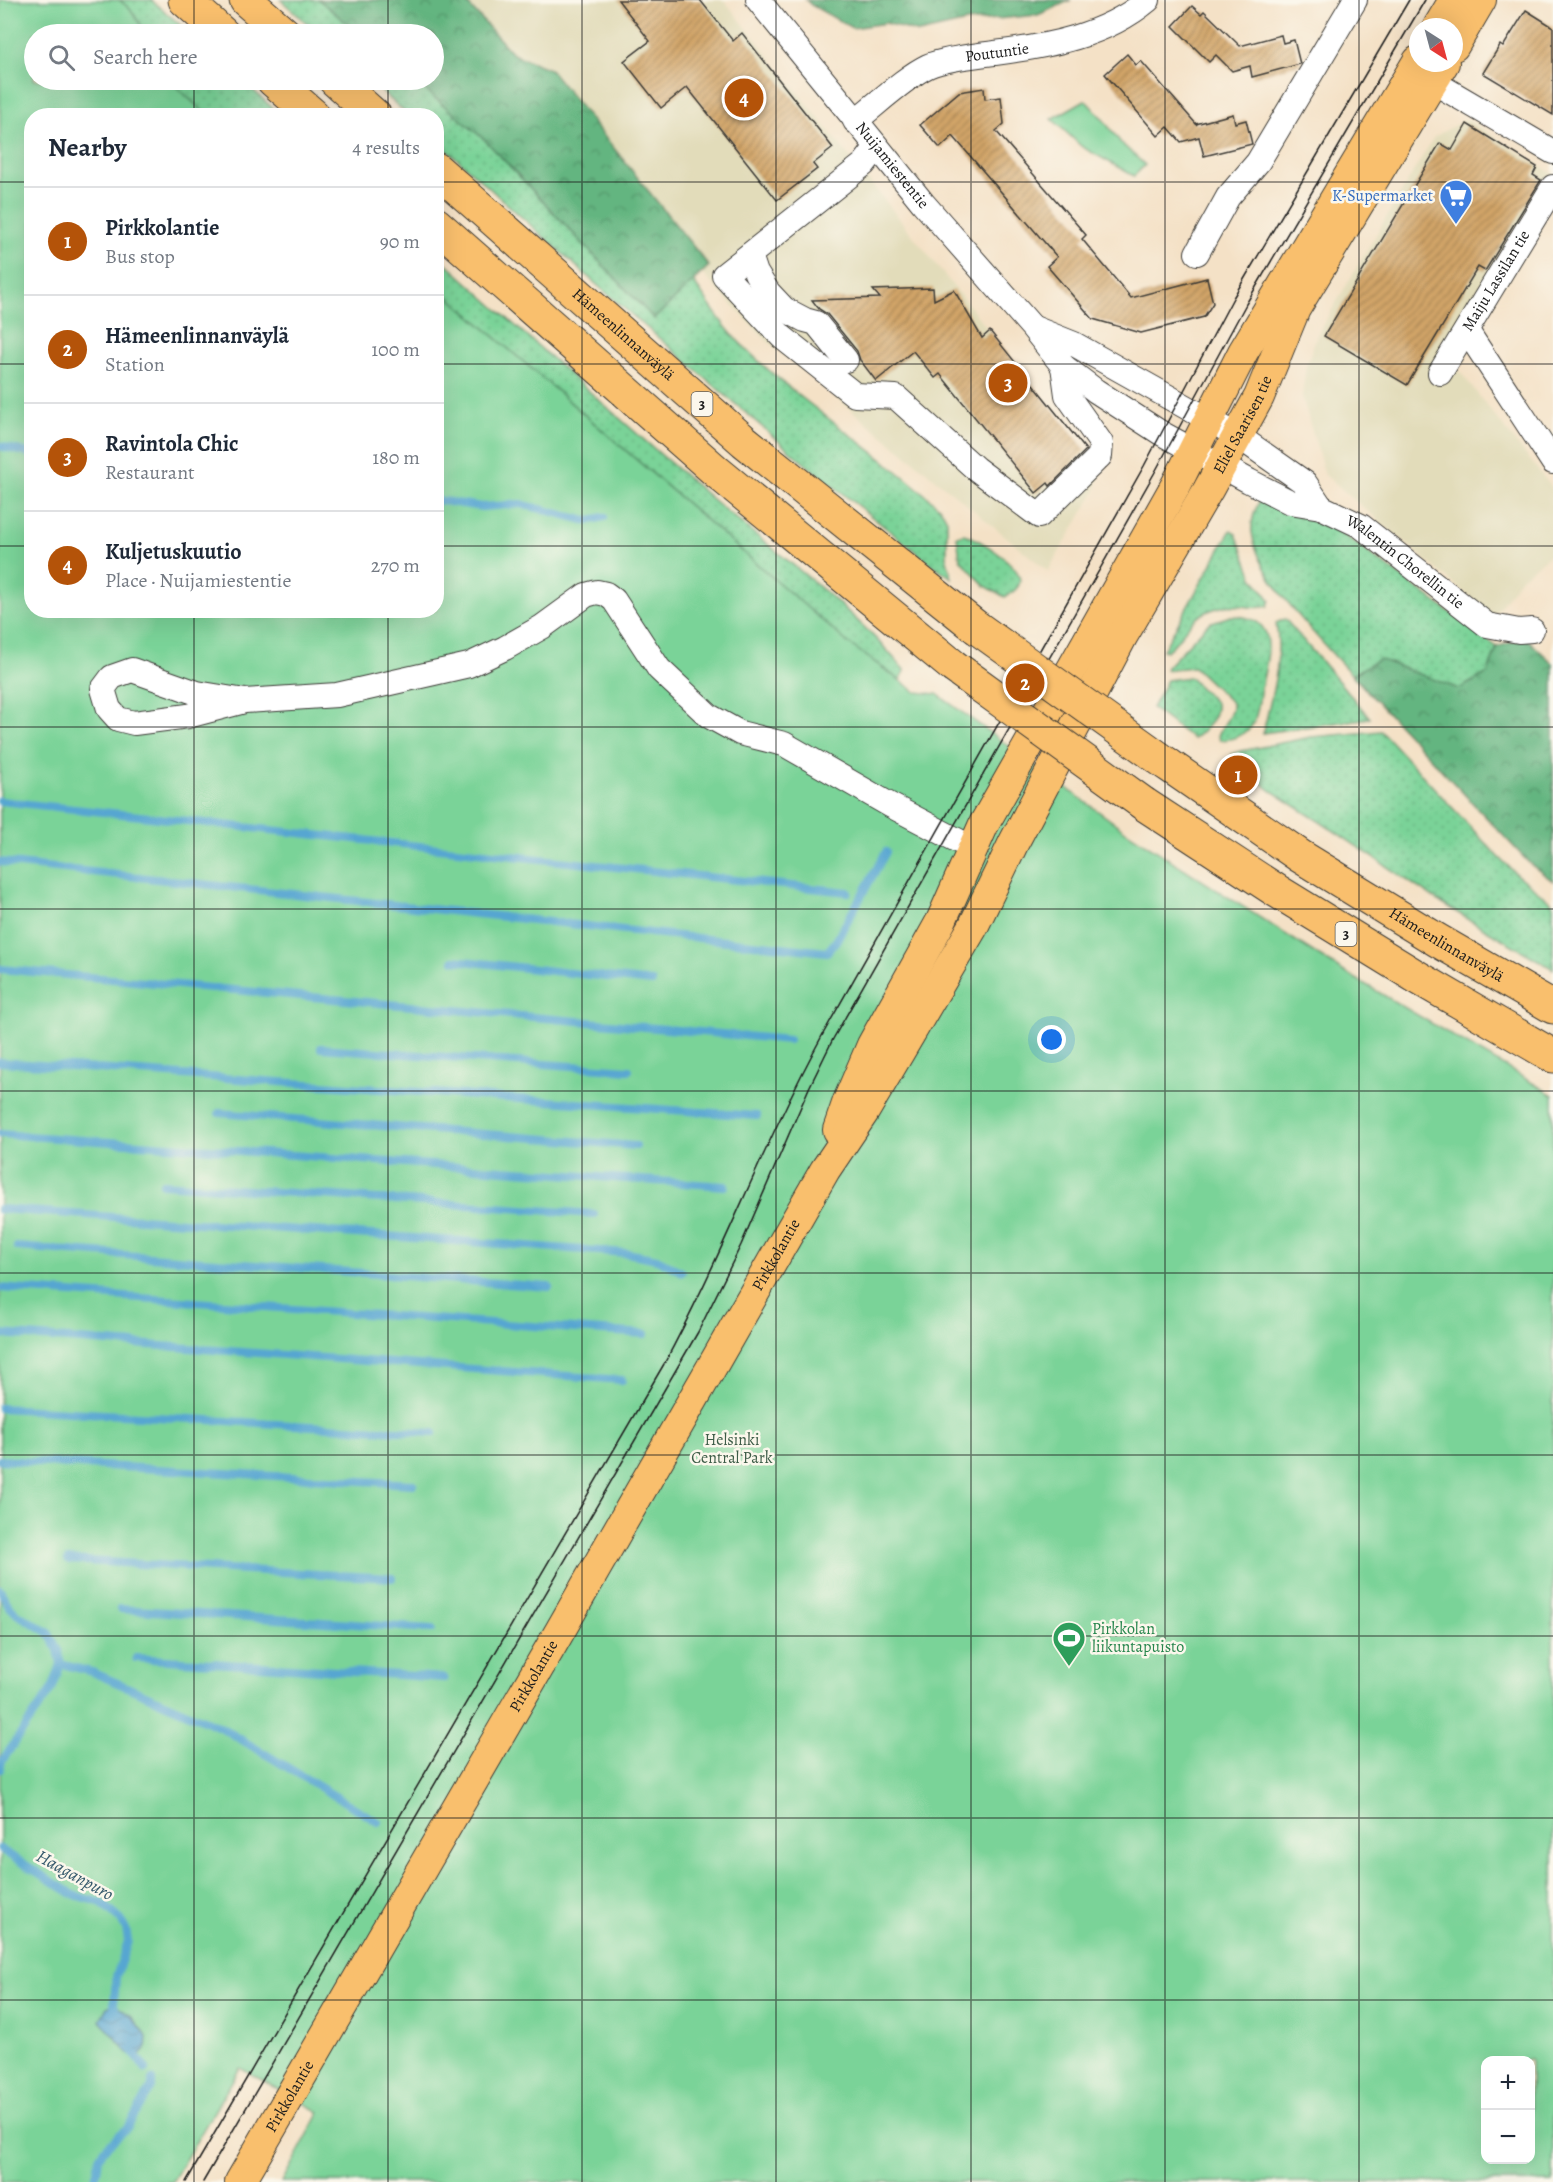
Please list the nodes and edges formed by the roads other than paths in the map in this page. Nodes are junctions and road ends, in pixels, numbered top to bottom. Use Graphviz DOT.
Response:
graph roads {
  1 [pos="185,0"];
  2 [pos="246,0"];
  3 [pos="758,0"];
  4 [pos="1148,0"];
  5 [pos="1355,0"];
  6 [pos="1454,0"];
  7 [pos="1481,0"];
  8 [pos="1443,18"];
  9 [pos="212,24"];
  10 [pos="274,24"];
  11 [pos="1463,31"];
  12 [pos="1425,72"];
  13 [pos="1425,72"];
  14 [pos="1432,72"];
  15 [pos="284,90"];
  16 [pos="346,90"];
  17 [pos="305,108"];
  18 [pos="366,108"];
  19 [pos="855,121"];
  20 [pos="877,147"];
  21 [pos="1553,152"];
  22 [pos="444,177"];
  23 [pos="1553,187"];
  24 [pos="444,231"];
  25 [pos="1197,253"];
  26 [pos="750,255"];
  27 [pos="1032,327"];
  28 [pos="1467,331"];
  29 [pos="846,360"];
  30 [pos="1063,366"];
  31 [pos="1440,373"];
  32 [pos="1209,418"];
  33 [pos="1238,436"];
  34 [pos="1194,449"];
  35 [pos="1553,462"];
  36 [pos="1222,466"];
  37 [pos="1321,507"];
  38 [pos="1532,630"];
  39 [pos="245,701"];
  40 [pos="1015,769"];
  41 [pos="1042,788"];
  42 [pos="972,848"];
  43 [pos="1553,1007"];
  44 [pos="1553,1056"];
  45 [pos="825,1170"];
  46 [pos="240,2182"];
  1 -- 9 [label="highway"];
  2 -- 10 [label="highway"];
  3 -- 19 [label="street, Nuijamiestentie"];
  4 -- 19 [label="street, Poutuntie"];
  5 -- 25 [label="street"];
  6 -- 8 [label="main road"];
  7 -- 11 [label="main road"];
  12 -- 32 [label="main road, Eliel Saarisen tie"];
  13 -- 33 [label="main road, Eliel Saarisen tie"];
  14 -- 21 [label="street"];
  15 -- 17 [label="highway"];
  16 -- 18 [label="highway"];
  19 -- 20 [label="street, Nuijamiestentie"];
  20 -- 26 [label="street"];
  20 -- 27 [label="street, Nuijamiestentie"];
  22 -- 43 [label="highway, Hämeenlinnanväylä / 3, bridge"];
  23 -- 28 [label="street, Maiju Lassilan tie"];
  24 -- 44 [label="highway, 3, bridge"];
  26 -- 29 [label="street"];
  26 -- 30 [label="street"];
  27 -- 30 [label="street, Nuijamiestentie"];
  27 -- 32 [label="street, Nuijamiestentie"];
  28 -- 31 [label="street, Maiju Lassilan tie"];
  28 -- 35 [label="street"];
  30 -- 34 [label="street, Nuijamiestentie"];
  32 -- 33 [label="street, Nuijamiestentie"];
  32 -- 34 [label="main road, Eliel Saarisen tie"];
  33 -- 36 [label="main road, Eliel Saarisen tie"];
  33 -- 37 [label="street"];
  34 -- 36 [label="street, Nuijamiestentie"];
  34 -- 40 [label="main road, Eliel Saarisen tie"];
  36 -- 37 [label="street, Walentin Chorellin tie"];
  36 -- 41 [label="main road, Eliel Saarisen tie"];
  37 -- 38 [label="street, Walentin Chorellin tie"];
  39 -- 39 [label="street"];
  39 -- 42 [label="street"];
  40 -- 42 [label="main road, Pirkkolantie"];
  41 -- 45 [label="main road, Pirkkolantie"];
  42 -- 45 [label="main road, Pirkkolantie"];
  45 -- 46 [label="main road, Pirkkolantie"];
}
